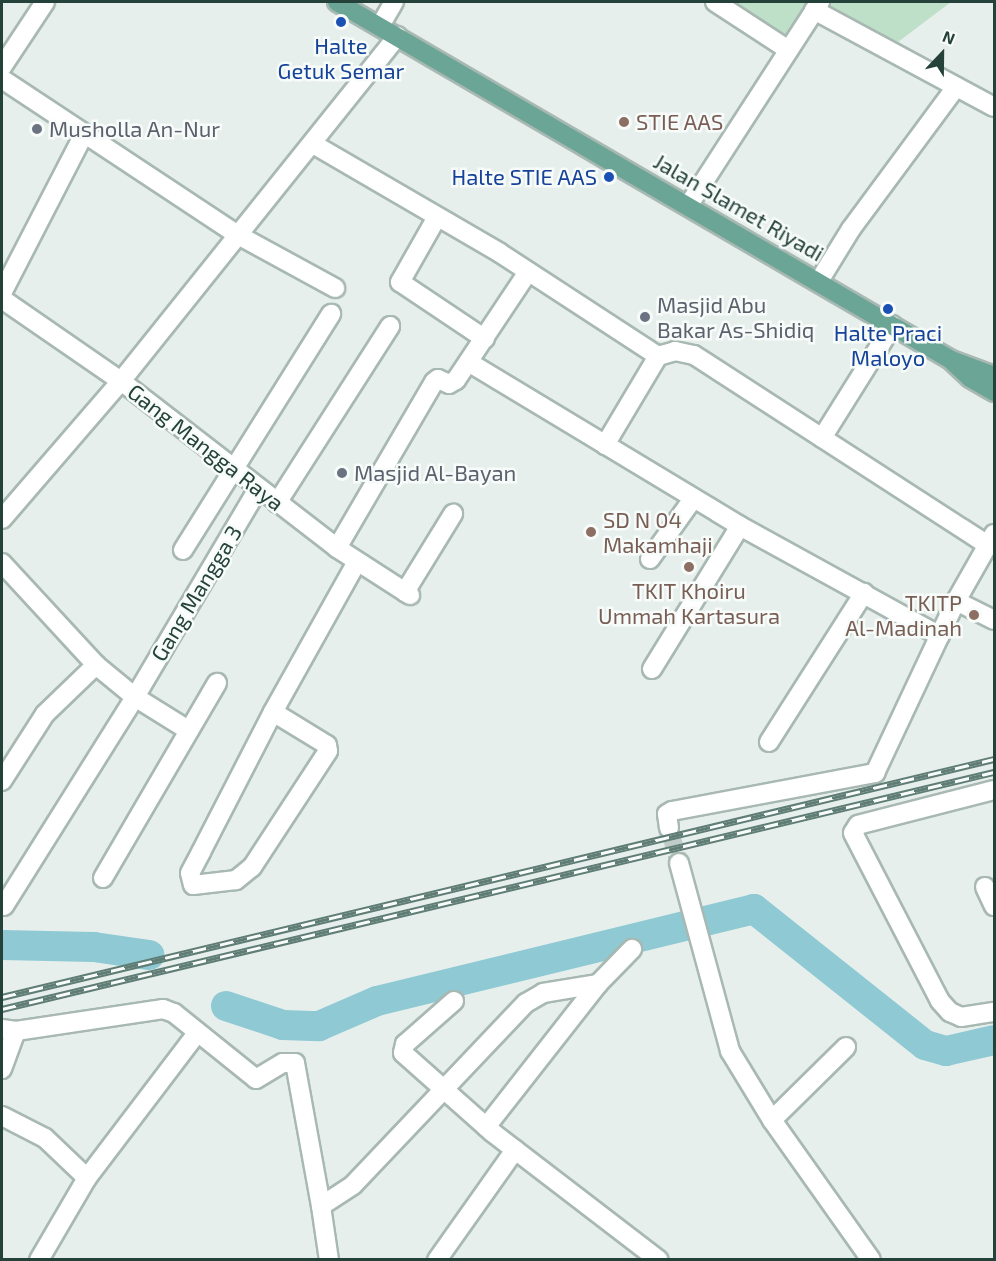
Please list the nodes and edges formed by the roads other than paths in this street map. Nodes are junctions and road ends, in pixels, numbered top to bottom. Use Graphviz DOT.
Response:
graph roads {
  1 [pos="45,2"];
  2 [pos="337,2"];
  3 [pos="393,2"];
  4 [pos="715,2"];
  5 [pos="817,6"];
  6 [pos="380,26"];
  7 [pos="397,36"];
  8 [pos="787,49"];
  9 [pos="2,67"];
  10 [pos="2,79"];
  11 [pos="956,87"];
  12 [pos="994,107"];
  13 [pos="83,136"];
  14 [pos="313,144"];
  15 [pos="688,206"];
  16 [pos="437,217"];
  17 [pos="236,234"];
  18 [pos="528,272"];
  19 [pos="819,281"];
  20 [pos="335,288"];
  21 [pos="2,293"];
  22 [pos="2,299"];
  23 [pos="331,314"];
  24 [pos="893,325"];
  25 [pos="390,326"];
  26 [pos="485,339"];
  27 [pos="658,356"];
  28 [pos="951,360"];
  29 [pos="470,363"];
  30 [pos="994,375"];
  31 [pos="121,381"];
  32 [pos="994,392"];
  33 [pos="822,438"];
  34 [pos="605,445"];
  35 [pos="234,469"];
  36 [pos="258,489"];
  37 [pos="693,499"];
  38 [pos="277,503"];
  39 [pos="453,514"];
  40 [pos="2,519"];
  41 [pos="740,526"];
  42 [pos="991,539"];
  43 [pos="338,548"];
  44 [pos="183,550"];
  45 [pos="650,559"];
  46 [pos="357,562"];
  47 [pos="2,563"];
  48 [pos="864,593"];
  49 [pos="956,601"];
  50 [pos="994,620"];
  51 [pos="940,636"];
  52 [pos="96,666"];
  53 [pos="652,669"];
  54 [pos="217,683"];
  55 [pos="135,697"];
  56 [pos="273,712"];
  57 [pos="188,729"];
  58 [pos="769,741"];
  59 [pos="2,782"];
  60 [pos="994,790"];
  61 [pos="669,828"];
  62 [pos="680,863"];
  63 [pos="103,878"];
  64 [pos="985,887"];
  65 [pos="4,906"];
  66 [pos="994,906"];
  67 [pos="632,949"];
  68 [pos="598,984"];
  69 [pos="454,1001"];
  70 [pos="994,1012"];
  71 [pos="9,1030"];
  72 [pos="197,1033"];
  73 [pos="846,1047"];
  74 [pos="2,1069"];
  75 [pos="444,1090"];
  76 [pos="2,1116"];
  77 [pos="772,1120"];
  78 [pos="486,1128"];
  79 [pos="514,1150"];
  80 [pos="87,1179"];
  81 [pos="321,1206"];
  82 [pos="39,1260"];
  83 [pos="329,1260"];
  84 [pos="437,1260"];
  85 [pos="659,1260"];
  86 [pos="871,1260"];
  1 -- 9 [label="street"];
  2 -- 6 [label="main road, Jalan Slamet Riyadi"];
  3 -- 6 [label="street"];
  4 -- 8 [label="street"];
  5 -- 8 [label="street"];
  5 -- 11 [label="street"];
  6 -- 7 [label="main road, Jalan Slamet Riyadi"];
  7 -- 14 [label="street"];
  7 -- 15 [label="main road, Jalan Slamet Riyadi"];
  8 -- 15 [label="street"];
  10 -- 13 [label="street"];
  11 -- 12 [label="street"];
  11 -- 19 [label="street"];
  13 -- 17 [label="street"];
  13 -- 21 [label="street"];
  14 -- 16 [label="street"];
  14 -- 17 [label="street"];
  15 -- 19 [label="main road, Jalan Slamet Riyadi"];
  16 -- 18 [label="street"];
  16 -- 26 [label="street"];
  17 -- 20 [label="street"];
  17 -- 31 [label="street"];
  18 -- 26 [label="street"];
  18 -- 27 [label="street"];
  19 -- 24 [label="main road, Jalan Slamet Riyadi"];
  22 -- 31 [label="street, Gang Mangga Raya"];
  23 -- 35 [label="street"];
  24 -- 28 [label="main road, Jalan Slamet Riyadi"];
  24 -- 33 [label="street"];
  25 -- 38 [label="street"];
  26 -- 29 [label="street"];
  27 -- 33 [label="street"];
  27 -- 34 [label="street"];
  28 -- 30 [label="main road, Jalan Slamet Riyadi"];
  28 -- 32 [label="main road"];
  29 -- 34 [label="street"];
  29 -- 43 [label="street"];
  31 -- 35 [label="street, Gang Mangga Raya"];
  31 -- 40 [label="street"];
  33 -- 42 [label="street"];
  34 -- 37 [label="street"];
  35 -- 36 [label="street, Gang Mangga Raya"];
  35 -- 44 [label="street"];
  36 -- 38 [label="street, Gang Mangga Raya"];
  36 -- 55 [label="street, Gang Mangga 3"];
  37 -- 41 [label="street"];
  37 -- 45 [label="street"];
  38 -- 43 [label="street, Gang Mangga Raya"];
  39 -- 46 [label="street, Gang Mangga Raya"];
  41 -- 48 [label="street"];
  41 -- 53 [label="street"];
  42 -- 49 [label="street"];
  43 -- 46 [label="street, Gang Mangga Raya"];
  46 -- 56 [label="street"];
  47 -- 52 [label="street"];
  48 -- 51 [label="street"];
  48 -- 58 [label="street"];
  49 -- 50 [label="street"];
  49 -- 51 [label="street"];
  51 -- 61 [label="street"];
  52 -- 55 [label="street"];
  52 -- 59 [label="street"];
  54 -- 57 [label="street"];
  55 -- 57 [label="street"];
  55 -- 65 [label="street, Gang Mangga 3"];
  56 -- 56 [label="street"];
  57 -- 63 [label="street"];
  60 -- 70 [label="street"];
  62 -- 77 [label="street"];
  64 -- 66 [label="street"];
  67 -- 68 [label="street"];
  68 -- 75 [label="street"];
  68 -- 78 [label="street"];
  69 -- 75 [label="street"];
  71 -- 72 [label="street"];
  71 -- 74 [label="street"];
  72 -- 80 [label="street"];
  72 -- 81 [label="street"];
  73 -- 77 [label="street"];
  75 -- 78 [label="street"];
  75 -- 81 [label="street"];
  76 -- 80 [label="street"];
  77 -- 86 [label="street"];
  78 -- 79 [label="street"];
  79 -- 84 [label="street"];
  79 -- 85 [label="street"];
  80 -- 82 [label="street"];
  81 -- 83 [label="street"];
}
